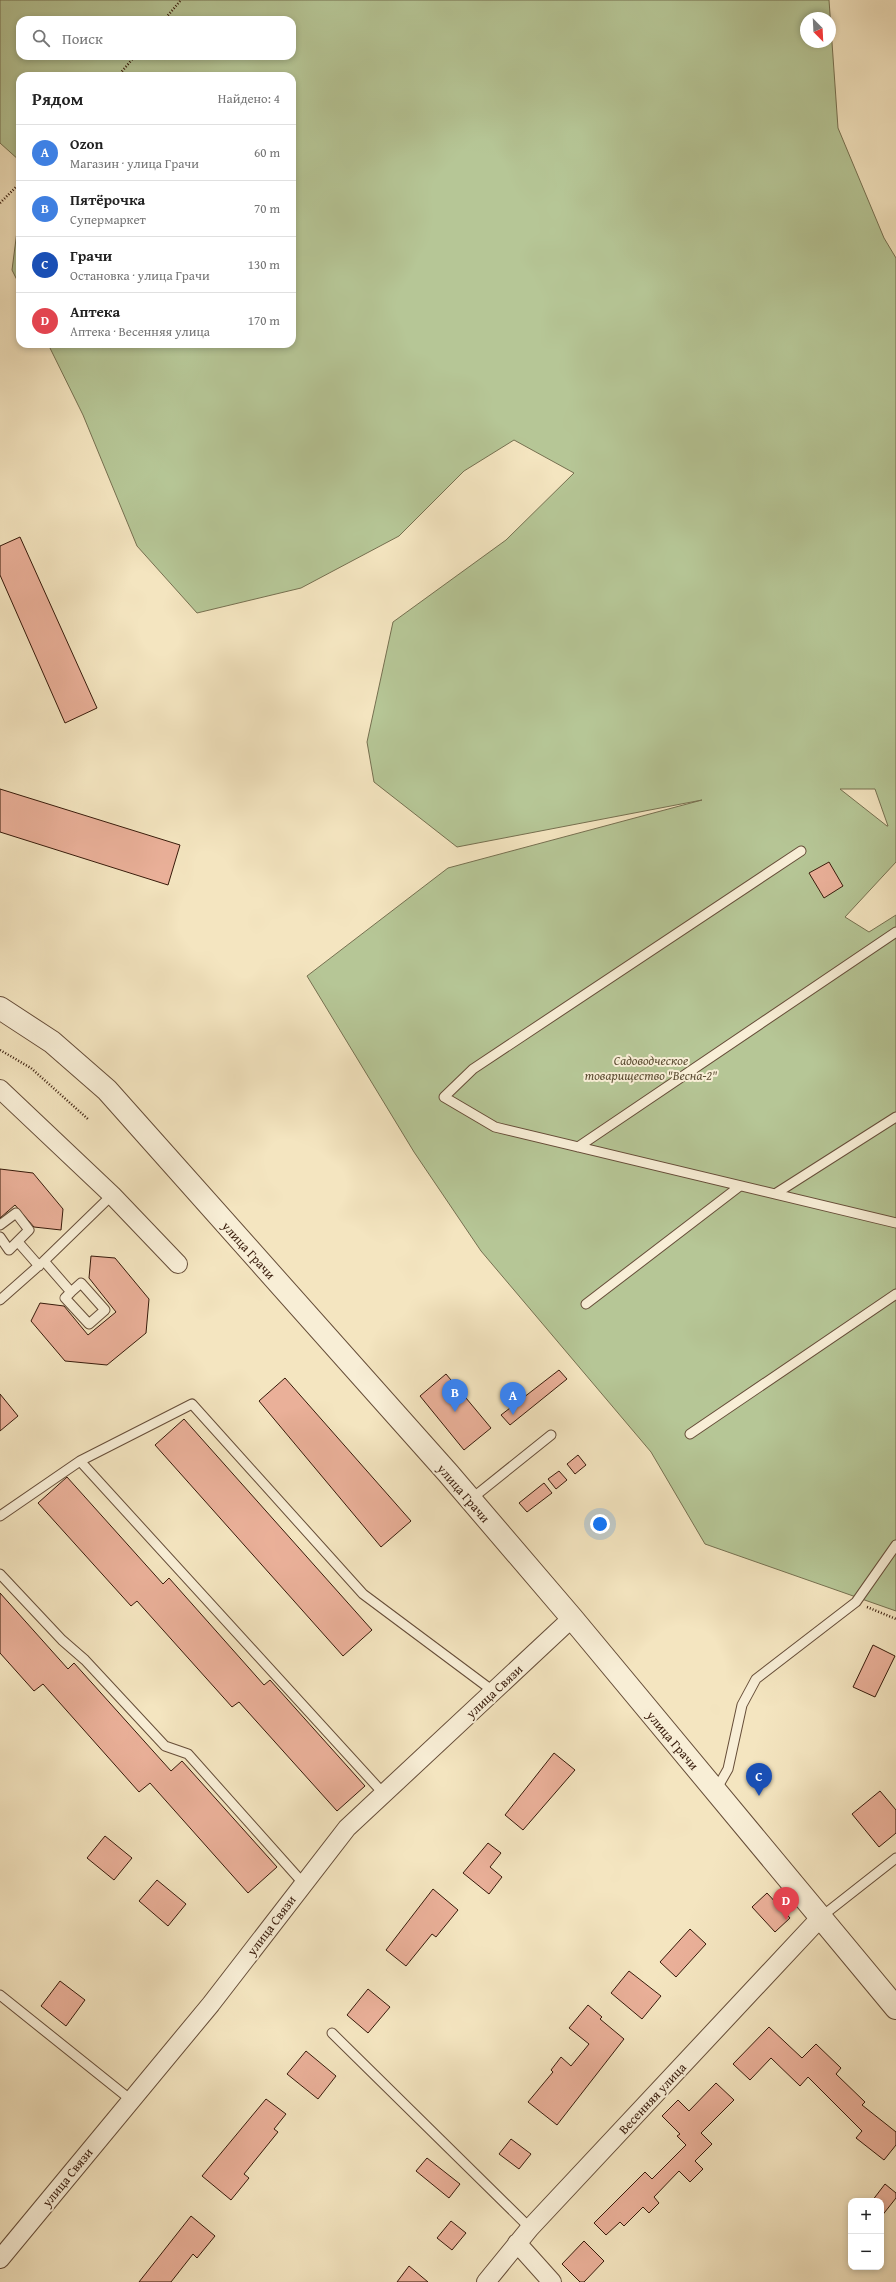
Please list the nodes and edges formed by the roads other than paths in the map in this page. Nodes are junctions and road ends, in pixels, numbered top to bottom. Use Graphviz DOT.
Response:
graph roads {
  1 [pos="801,851"];
  2 [pos="896,932"];
  3 [pos="0,1008"];
  4 [pos="0,1090"];
  5 [pos="896,1117"];
  6 [pos="578,1147"];
  7 [pos="740,1186"];
  8 [pos="775,1194"];
  9 [pos="112,1195"];
  10 [pos="896,1223"];
  11 [pos="0,1224"];
  12 [pos="0,1236"];
  13 [pos="18,1242"];
  14 [pos="42,1263"];
  15 [pos="178,1264"];
  16 [pos="71,1292"];
  17 [pos="896,1294"];
  18 [pos="0,1300"];
  19 [pos="586,1304"];
  20 [pos="690,1434"];
  21 [pos="551,1435"];
  22 [pos="80,1461"];
  23 [pos="470,1500"];
  24 [pos="0,1516"];
  25 [pos="896,1545"];
  26 [pos="0,1574"];
  27 [pos="572,1618"];
  28 [pos="493,1691"];
  29 [pos="716,1791"];
  30 [pos="383,1793"];
  31 [pos="896,1858"];
  32 [pos="303,1883"];
  33 [pos="821,1917"];
  34 [pos="0,1995"];
  35 [pos="896,2008"];
  36 [pos="332,2033"];
  37 [pos="130,2100"];
  38 [pos="530,2228"];
  39 [pos="517,2243"];
  40 [pos="0,2259"];
  41 [pos="486,2282"];
  42 [pos="552,2282"];
  1 -- 6 [label="lane"];
  2 -- 6 [label="lane"];
  3 -- 23 [label="street, улица Грачи"];
  4 -- 9 [label="street"];
  5 -- 8 [label="lane"];
  6 -- 7 [label="lane"];
  7 -- 8 [label="lane"];
  7 -- 19 [label="lane"];
  8 -- 10 [label="lane"];
  9 -- 14 [label="lane"];
  9 -- 15 [label="street"];
  11 -- 13 [label="lane"];
  12 -- 13 [label="lane"];
  13 -- 14 [label="lane"];
  14 -- 16 [label="lane"];
  14 -- 18 [label="lane"];
  16 -- 16 [label="lane"];
  17 -- 20 [label="lane"];
  21 -- 23 [label="lane"];
  22 -- 24 [label="lane"];
  22 -- 28 [label="lane"];
  22 -- 30 [label="lane"];
  23 -- 27 [label="street, улица Грачи"];
  25 -- 29 [label="lane"];
  26 -- 32 [label="lane"];
  27 -- 28 [label="street, улица Связи"];
  27 -- 29 [label="street, улица Грачи"];
  28 -- 30 [label="street, улица Связи"];
  29 -- 33 [label="street, улица Грачи"];
  30 -- 32 [label="street, улица Связи"];
  31 -- 33 [label="lane"];
  32 -- 37 [label="street, улица Связи"];
  33 -- 35 [label="street, улица Грачи"];
  33 -- 38 [label="street, Весенняя улица"];
  34 -- 37 [label="lane"];
  36 -- 38 [label="lane"];
  37 -- 40 [label="street, улица Связи"];
  38 -- 39 [label="street, Весенняя улица"];
  39 -- 41 [label="street, Весенняя улица"];
  39 -- 42 [label="street"];
}
